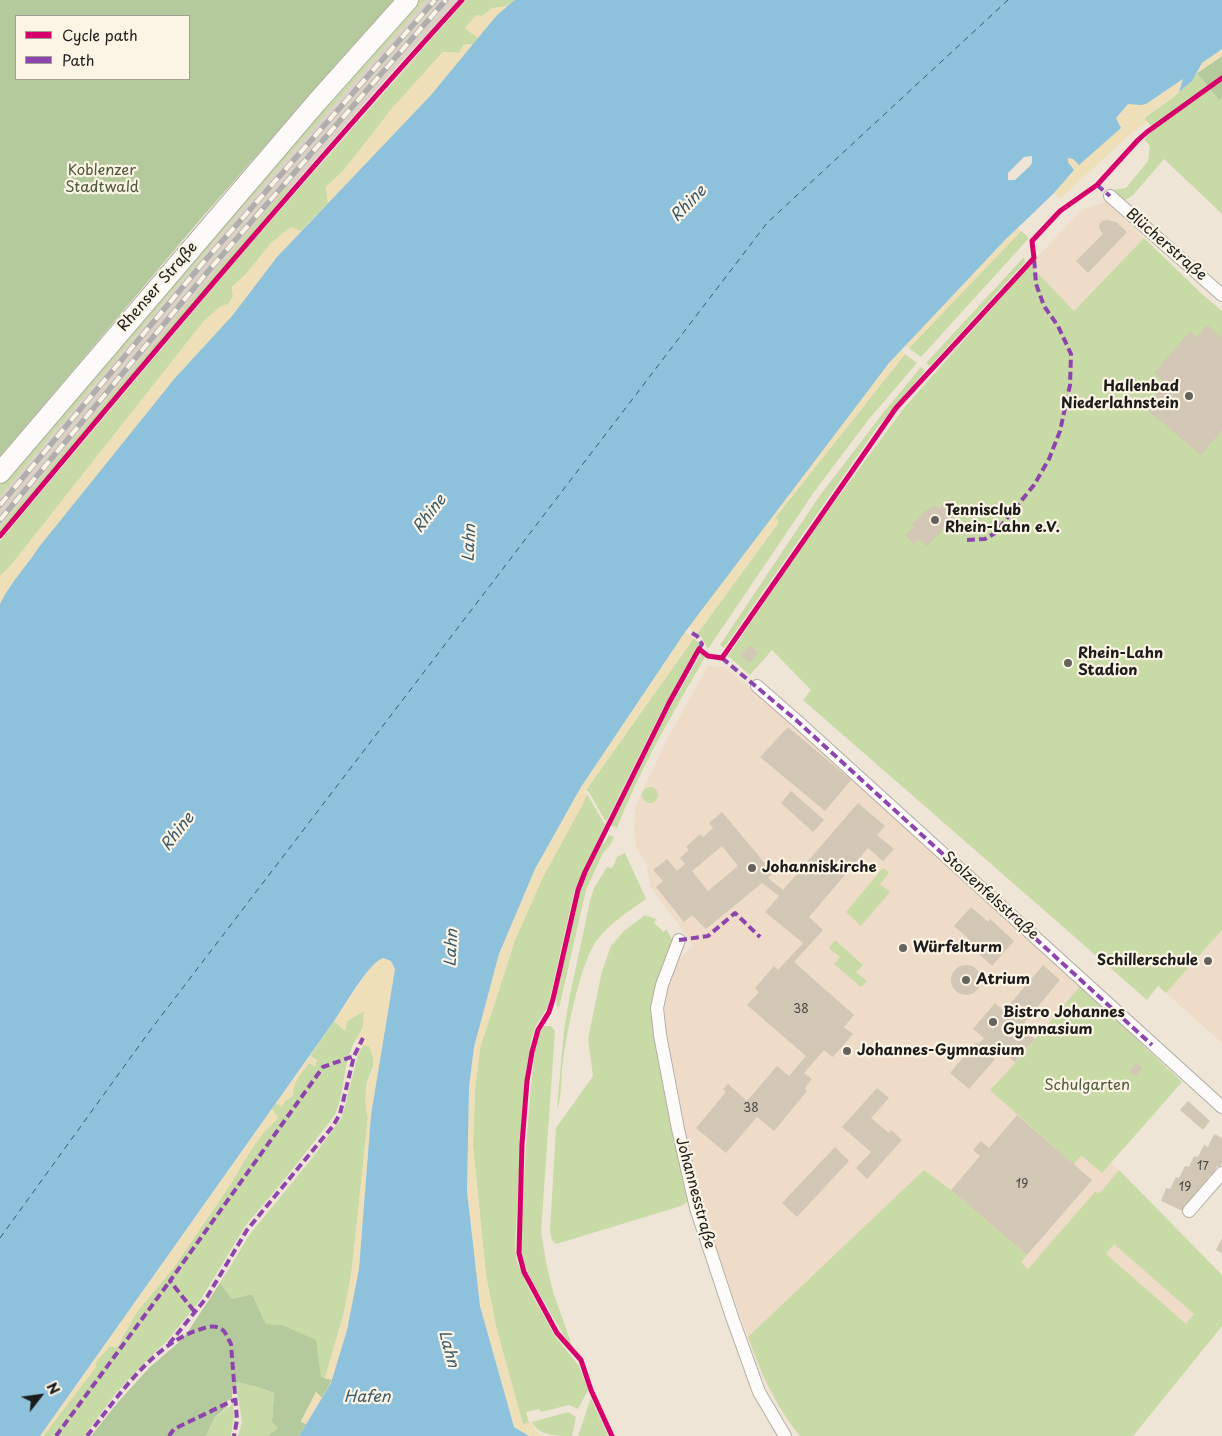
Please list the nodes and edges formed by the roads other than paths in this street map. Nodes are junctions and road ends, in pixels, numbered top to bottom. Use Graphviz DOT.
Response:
graph roads {
  1 [pos="408,0"];
  2 [pos="1110,196"];
  3 [pos="1222,295"];
  4 [pos="0,473"];
  5 [pos="757,686"];
  6 [pos="679,940"];
  7 [pos="1222,1107"];
  8 [pos="1222,1173"];
  9 [pos="1189,1211"];
  10 [pos="785,1436"];
  1 -- 4 [label="main road, Rhenser Straße"];
  2 -- 3 [label="street, Blücherstraße"];
  5 -- 7 [label="street, Stolzenfelsstraße"];
  6 -- 10 [label="street, Johannesstraße"];
  8 -- 9 [label="street"];
}
